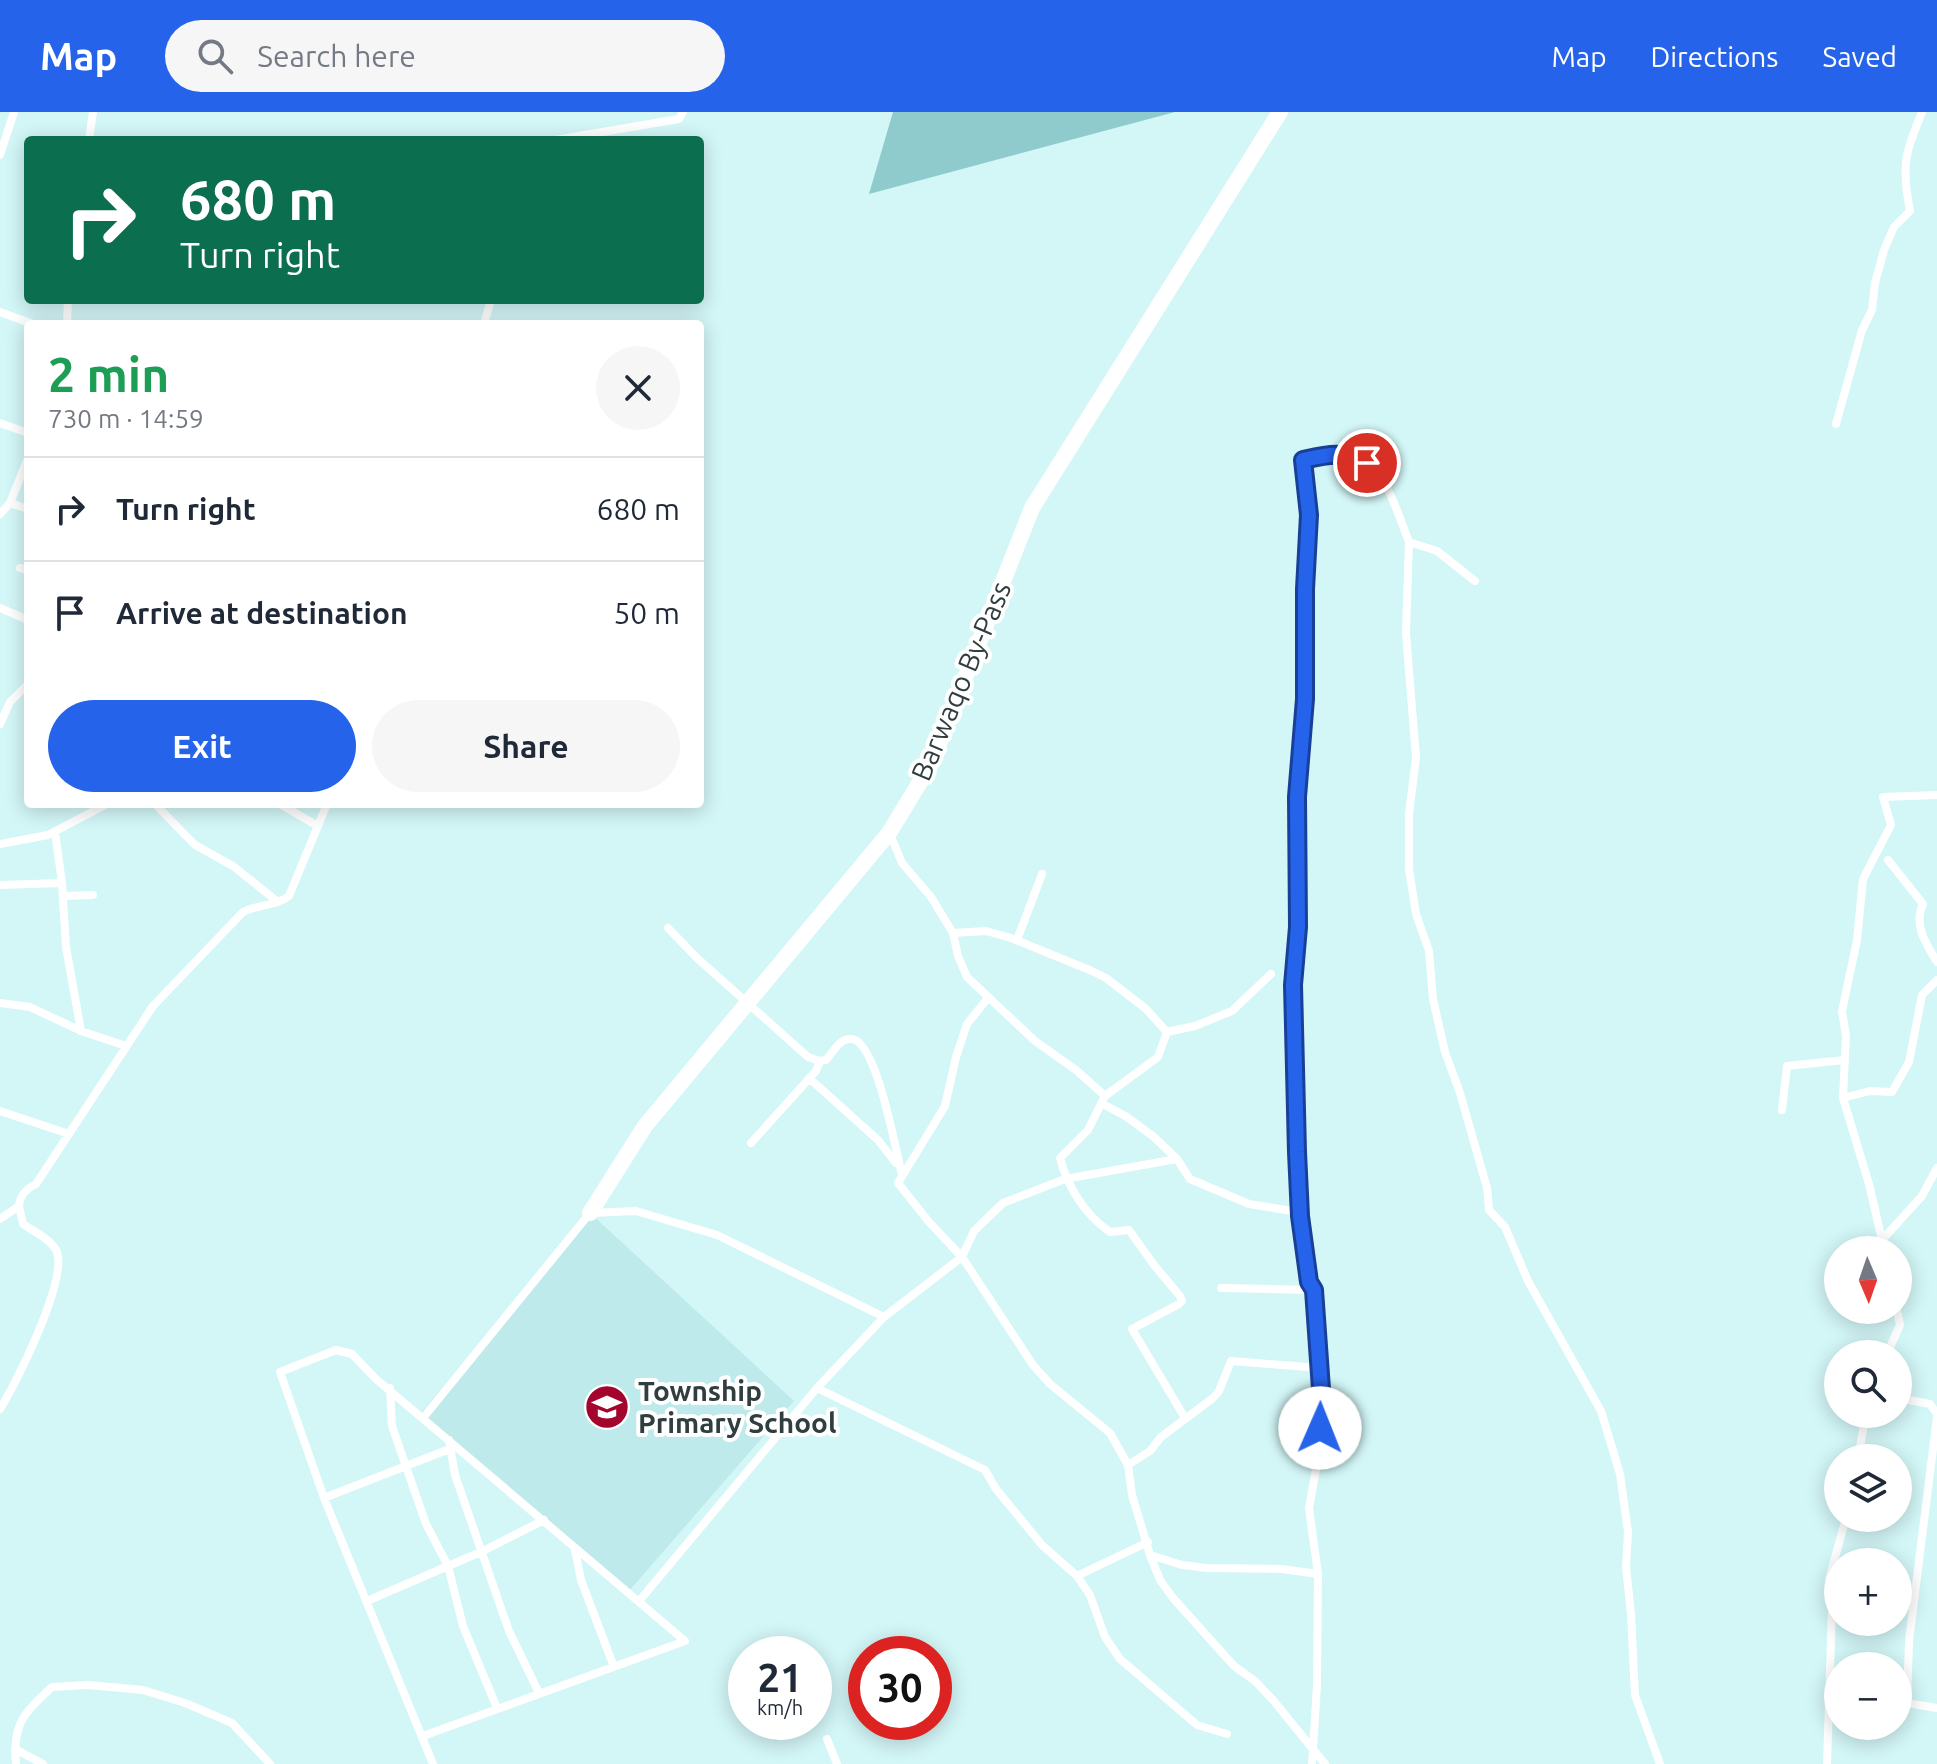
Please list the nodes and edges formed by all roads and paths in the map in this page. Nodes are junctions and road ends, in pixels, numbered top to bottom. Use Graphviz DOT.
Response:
graph roads {
  1 [pos="14,112"];
  2 [pos="93,112"];
  3 [pos="683,112"];
  4 [pos="1280,112"];
  5 [pos="1922,112"];
  6 [pos="90,136"];
  7 [pos="579,136"];
  8 [pos="0,155"];
  9 [pos="0,312"];
  10 [pos="24,321"];
  11 [pos="0,423"];
  12 [pos="1836,424"];
  13 [pos="24,432"];
  14 [pos="24,468"];
  15 [pos="10,503"];
  16 [pos="24,508"];
  17 [pos="0,514"];
  18 [pos="1409,542"];
  19 [pos="1475,581"];
  20 [pos="0,608"];
  21 [pos="24,618"];
  22 [pos="24,692"];
  23 [pos="0,724"];
  24 [pos="1937,795"];
  25 [pos="100,808"];
  26 [pos="159,808"];
  27 [pos="287,808"];
  28 [pos="325,808"];
  29 [pos="316,825"];
  30 [pos="55,832"];
  31 [pos="889,833"];
  32 [pos="0,844"];
  33 [pos="1888,860"];
  34 [pos="1042,874"];
  35 [pos="62,883"];
  36 [pos="0,885"];
  37 [pos="93,895"];
  38 [pos="63,896"];
  39 [pos="278,902"];
  40 [pos="668,928"];
  41 [pos="953,933"];
  42 [pos="1017,940"];
  43 [pos="1937,962"];
  44 [pos="1271,974"];
  45 [pos="1937,980"];
  46 [pos="988,998"];
  47 [pos="0,1003"];
  48 [pos="747,1003"];
  49 [pos="81,1031"];
  50 [pos="1167,1032"];
  51 [pos="126,1046"];
  52 [pos="1844,1060"];
  53 [pos="820,1061"];
  54 [pos="809,1078"];
  55 [pos="1843,1098"];
  56 [pos="1104,1100"];
  57 [pos="1782,1110"];
  58 [pos="0,1111"];
  59 [pos="69,1134"];
  60 [pos="751,1143"];
  61 [pos="1177,1159"];
  62 [pos="1937,1168"];
  63 [pos="901,1171"];
  64 [pos="1065,1179"];
  65 [pos="19,1206"];
  66 [pos="590,1213"];
  67 [pos="1300,1216"];
  68 [pos="0,1219"];
  69 [pos="1881,1236"];
  70 [pos="1890,1236"];
  71 [pos="962,1257"];
  72 [pos="1221,1288"];
  73 [pos="1314,1290"];
  74 [pos="884,1317"];
  75 [pos="1320,1368"];
  76 [pos="390,1388"];
  77 [pos="817,1388"];
  78 [pos="1912,1401"];
  79 [pos="0,1409"];
  80 [pos="1937,1416"];
  81 [pos="423,1418"];
  82 [pos="1185,1418"];
  83 [pos="451,1443"];
  84 [pos="407,1464"];
  85 [pos="1128,1465"];
  86 [pos="324,1498"];
  87 [pos="544,1520"];
  88 [pos="1842,1532"];
  89 [pos="1148,1542"];
  90 [pos="575,1549"];
  91 [pos="483,1551"];
  92 [pos="1150,1555"];
  93 [pos="448,1566"];
  94 [pos="1318,1574"];
  95 [pos="1077,1576"];
  96 [pos="640,1600"];
  97 [pos="367,1601"];
  98 [pos="614,1667"];
  99 [pos="539,1693"];
  100 [pos="497,1708"];
  101 [pos="1937,1708"];
  102 [pos="1227,1734"];
  103 [pos="423,1736"];
  104 [pos="827,1740"];
  105 [pos="15,1749"];
  106 [pos="1314,1750"];
  107 [pos="16,1764"];
  108 [pos="43,1764"];
  109 [pos="270,1764"];
  110 [pos="433,1764"];
  111 [pos="837,1764"];
  112 [pos="1312,1764"];
  113 [pos="1325,1764"];
  114 [pos="1660,1764"];
  115 [pos="1827,1764"];
  1 -- 8 [label="street"];
  2 -- 6 [label="street"];
  3 -- 7 [label="street"];
  4 -- 31 [label="highway, Barwaqo By-Pass"];
  5 -- 12 [label="street"];
  9 -- 10 [label="street"];
  11 -- 13 [label="street"];
  14 -- 15 [label="street"];
  15 -- 16 [label="street"];
  15 -- 17 [label="street"];
  18 -- 19 [label="street"];
  18 -- 67 [label="street"];
  18 -- 114 [label="street"];
  20 -- 21 [label="street"];
  22 -- 23 [label="street"];
  24 -- 52 [label="street"];
  25 -- 30 [label="street"];
  26 -- 39 [label="street"];
  27 -- 29 [label="street"];
  28 -- 29 [label="street"];
  29 -- 39 [label="street"];
  30 -- 32 [label="street"];
  30 -- 35 [label="street"];
  31 -- 41 [label="street"];
  31 -- 48 [label="highway, Barwaqo By-Pass"];
  33 -- 43 [label="street"];
  34 -- 42 [label="street"];
  35 -- 36 [label="street"];
  35 -- 38 [label="street"];
  37 -- 38 [label="street"];
  38 -- 49 [label="street"];
  39 -- 51 [label="street"];
  40 -- 48 [label="street"];
  41 -- 42 [label="street"];
  41 -- 46 [label="street"];
  42 -- 50 [label="street"];
  44 -- 50 [label="street"];
  45 -- 55 [label="street"];
  46 -- 56 [label="street"];
  46 -- 63 [label="street"];
  47 -- 49 [label="street"];
  48 -- 53 [label="street"];
  48 -- 66 [label="highway, Barwaqo By-Pass"];
  49 -- 51 [label="street"];
  50 -- 56 [label="street"];
  51 -- 59 [label="street"];
  52 -- 55 [label="street"];
  52 -- 57 [label="street"];
  53 -- 54 [label="street"];
  53 -- 63 [label="street"];
  54 -- 60 [label="street"];
  54 -- 63 [label="street"];
  55 -- 69 [label="street"];
  56 -- 61 [label="street"];
  56 -- 64 [label="street"];
  58 -- 59 [label="street"];
  59 -- 65 [label="street"];
  61 -- 64 [label="street"];
  61 -- 67 [label="street"];
  62 -- 70 [label="street"];
  63 -- 71 [label="street"];
  64 -- 71 [label="street"];
  64 -- 82 [label="street"];
  65 -- 68 [label="street"];
  65 -- 79 [label="street"];
  66 -- 74 [label="street"];
  66 -- 81 [label="street"];
  67 -- 73 [label="street"];
  71 -- 74 [label="street"];
  71 -- 85 [label="street"];
  72 -- 73 [label="street"];
  73 -- 75 [label="street"];
  74 -- 77 [label="street"];
  75 -- 82 [label="street"];
  75 -- 94 [label="street"];
  76 -- 81 [label="street"];
  76 -- 84 [label="street"];
  76 -- 86 [label="street"];
  77 -- 95 [label="street"];
  77 -- 96 [label="street"];
  78 -- 80 [label="street"];
  80 -- 101 [label="street"];
  81 -- 83 [label="street"];
  82 -- 85 [label="street"];
  83 -- 84 [label="street"];
  83 -- 87 [label="street"];
  83 -- 91 [label="street"];
  84 -- 86 [label="street"];
  84 -- 93 [label="street"];
  85 -- 89 [label="street"];
  86 -- 97 [label="street"];
  87 -- 90 [label="street"];
  87 -- 91 [label="street"];
  88 -- 115 [label="street"];
  89 -- 92 [label="street"];
  89 -- 95 [label="street"];
  90 -- 96 [label="street"];
  90 -- 98 [label="street"];
  91 -- 93 [label="street"];
  91 -- 99 [label="street"];
  92 -- 94 [label="street"];
  92 -- 106 [label="street"];
  93 -- 97 [label="street"];
  93 -- 100 [label="street"];
  94 -- 106 [label="street"];
  95 -- 102 [label="street"];
  96 -- 98 [label="street"];
  97 -- 103 [label="street"];
  98 -- 99 [label="street"];
  99 -- 100 [label="street"];
  100 -- 103 [label="street"];
  103 -- 110 [label="street"];
  104 -- 111 [label="street"];
  105 -- 107 [label="street"];
  105 -- 108 [label="street"];
  105 -- 109 [label="street"];
  106 -- 112 [label="street"];
  106 -- 113 [label="street"];
}
